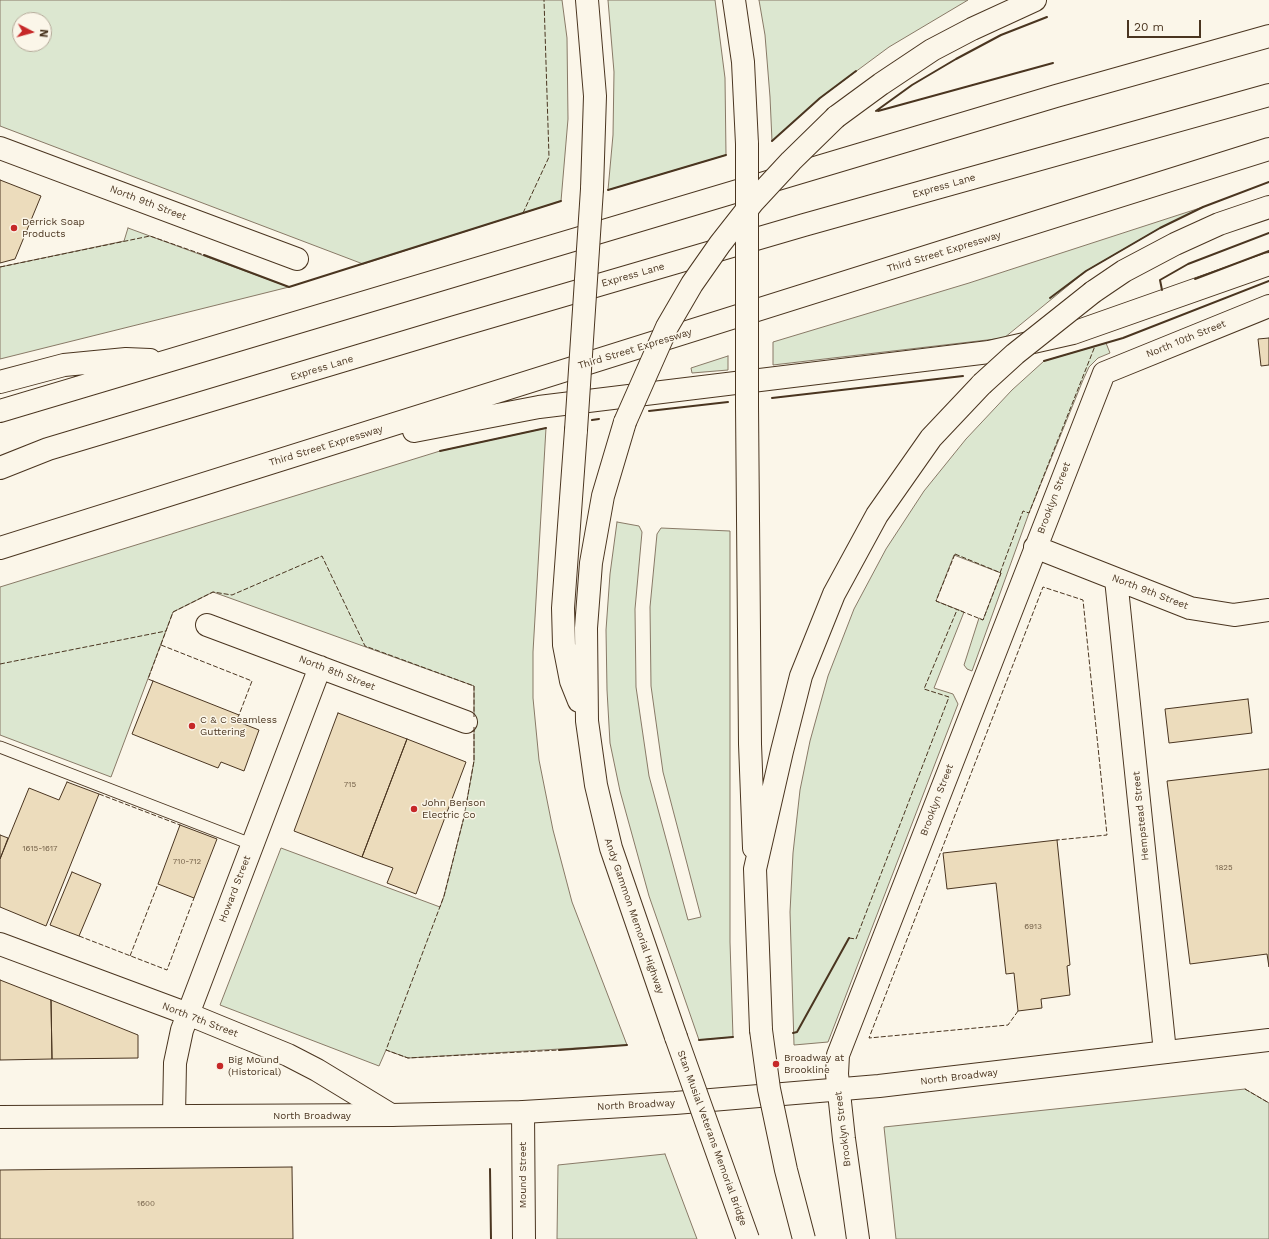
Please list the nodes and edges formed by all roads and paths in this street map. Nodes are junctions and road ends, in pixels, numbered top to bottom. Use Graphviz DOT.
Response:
graph roads {
  1 [pos="587,0"];
  2 [pos="734,0"];
  3 [pos="1035,0"];
  4 [pos="1269,36"];
  5 [pos="1269,95"];
  6 [pos="0,148"];
  7 [pos="1269,149"];
  8 [pos="1269,207"];
  9 [pos="297,259"];
  10 [pos="1269,264"];
  11 [pos="1269,306"];
  12 [pos="173,360"];
  13 [pos="1104,373"];
  14 [pos="0,382"];
  15 [pos="0,410"];
  16 [pos="48,449"];
  17 [pos="309,451"];
  18 [pos="0,460"];
  19 [pos="0,468"];
  20 [pos="1035,547"];
  21 [pos="0,548"];
  22 [pos="1116,579"];
  23 [pos="1269,610"];
  24 [pos="207,625"];
  25 [pos="320,667"];
  26 [pos="587,721"];
  27 [pos="466,722"];
  28 [pos="0,747"];
  29 [pos="252,844"];
  30 [pos="756,869"];
  31 [pos="0,944"];
  32 [pos="188,1014"];
  33 [pos="676,1037"];
  34 [pos="1269,1040"];
  35 [pos="1165,1052"];
  36 [pos="839,1090"];
  37 [pos="523,1112"];
  38 [pos="391,1115"];
  39 [pos="174,1116"];
  40 [pos="0,1117"];
  41 [pos="524,1239"];
  42 [pos="748,1239"];
  43 [pos="804,1239"];
  44 [pos="858,1239"];
  1 -- 26 [label="main road, bridge"];
  2 -- 30 [label="main road, bridge"];
  3 -- 26 [label="main road, Andy Gammon Memorial Highway, bridge"];
  4 -- 12 [label="main road"];
  5 -- 16 [label="main road, Express Lane"];
  6 -- 9 [label="main road, North 9th Street"];
  7 -- 17 [label="main road, Third Street Expressway"];
  8 -- 30 [label="main road, bridge"];
  10 -- 17 [label="main road"];
  11 -- 13 [label="main road, North 10th Street"];
  12 -- 14 [label="main road"];
  12 -- 15 [label="main road"];
  13 -- 20 [label="main road, Brooklyn Street"];
  16 -- 18 [label="main road"];
  16 -- 19 [label="main road, Express Lane"];
  17 -- 21 [label="main road, Third Street Expressway"];
  20 -- 22 [label="main road, North 9th Street"];
  20 -- 36 [label="main road, Brooklyn Street"];
  22 -- 23 [label="main road, North 9th Street"];
  22 -- 35 [label="main road, Hempstead Street"];
  24 -- 25 [label="main road, North 8th Street"];
  25 -- 27 [label="main road, North 8th Street"];
  25 -- 29 [label="main road, Howard Street"];
  26 -- 33 [label="main road, Andy Gammon Memorial Highway"];
  28 -- 29 [label="lane"];
  29 -- 32 [label="main road, Howard Street"];
  30 -- 43 [label="main road, bridge"];
  31 -- 32 [label="main road, North 7th Street"];
  32 -- 38 [label="main road, North 7th Street"];
  32 -- 39 [label="main road, Howard Street"];
  33 -- 42 [label="main road, Stan Musial Veterans Memorial Bridge, bridge"];
  34 -- 35 [label="main road, North Broadway"];
  35 -- 36 [label="main road, North Broadway"];
  36 -- 37 [label="main road, North Broadway"];
  36 -- 44 [label="main road, Brooklyn Street"];
  37 -- 38 [label="main road, North Broadway"];
  37 -- 41 [label="main road, Mound Street"];
  38 -- 39 [label="main road, North Broadway"];
  39 -- 40 [label="main road, North Broadway"];
}
